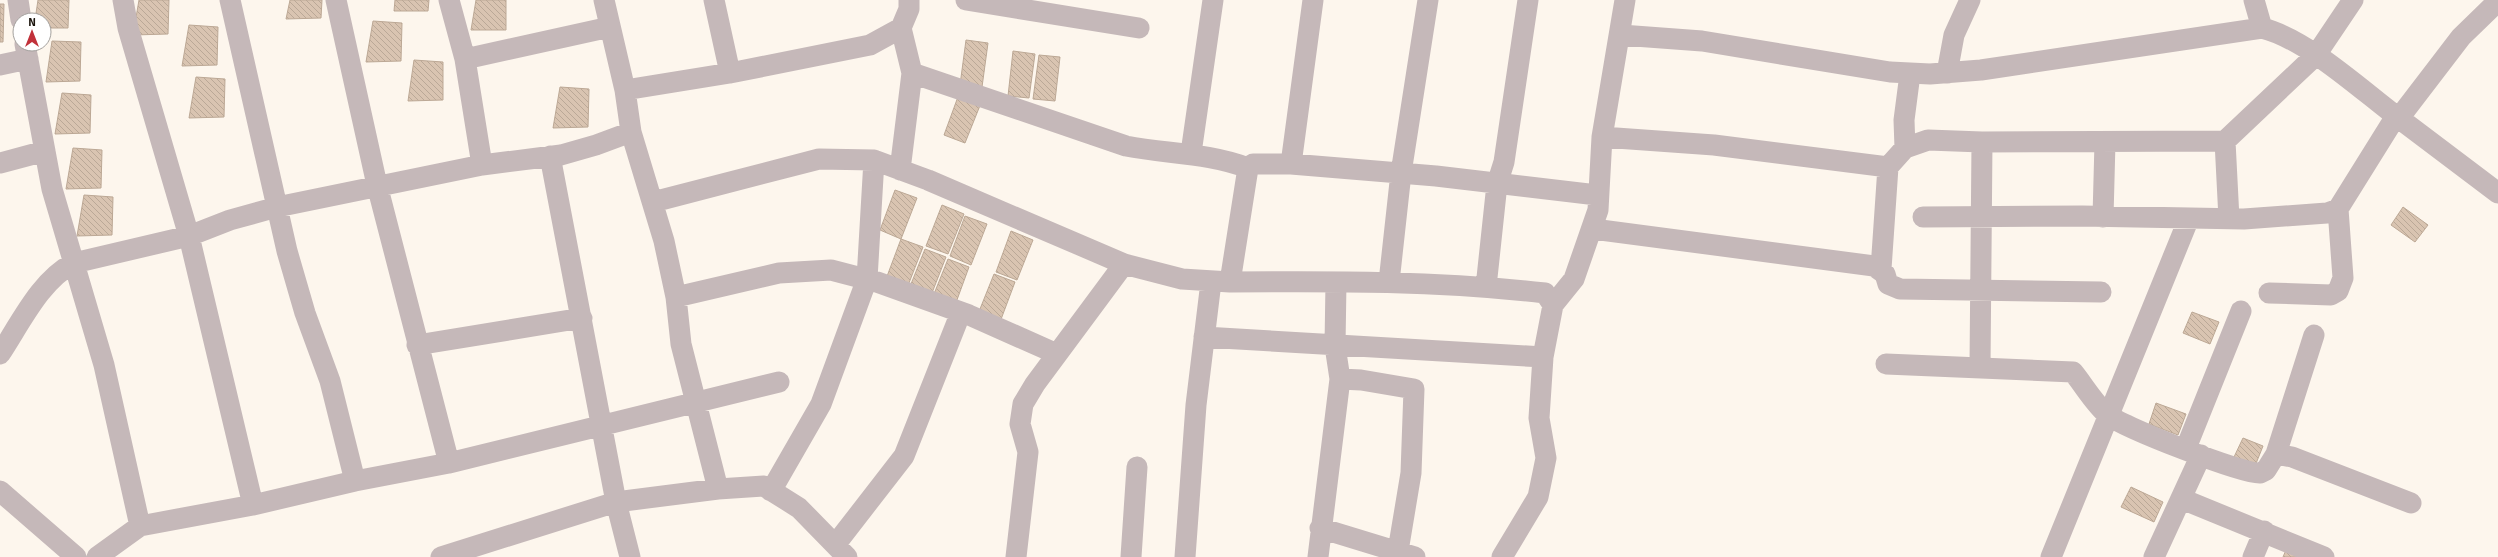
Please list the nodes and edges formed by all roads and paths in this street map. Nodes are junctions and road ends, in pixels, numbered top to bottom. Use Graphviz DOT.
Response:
graph roads {
  1 [pos="18,0"];
  2 [pos="122,0"];
  3 [pos="230,0"];
  4 [pos="336,0"];
  5 [pos="449,0"];
  6 [pos="604,0"];
  7 [pos="714,0"];
  8 [pos="909,0"];
  9 [pos="966,0"];
  10 [pos="1213,0"];
  11 [pos="1313,0"];
  12 [pos="1428,0"];
  13 [pos="1528,0"];
  14 [pos="1625,0"];
  15 [pos="1970,0"];
  16 [pos="2254,0"];
  17 [pos="2354,0"];
  18 [pos="2498,1"];
  19 [pos="20,12"];
  20 [pos="610,27"];
  21 [pos="901,28"];
  22 [pos="1139,28"];
  23 [pos="2262,28"];
  24 [pos="1621,35"];
  25 [pos="26,52"];
  26 [pos="2316,55"];
  27 [pos="465,59"];
  28 [pos="0,65"];
  29 [pos="730,73"];
  30 [pos="912,73"];
  31 [pos="1947,73"];
  32 [pos="1910,74"];
  33 [pos="625,90"];
  34 [pos="2398,117"];
  35 [pos="631,132"];
  36 [pos="1602,137"];
  37 [pos="2225,140"];
  38 [pos="1982,142"];
  39 [pos="2105,142"];
  40 [pos="1905,148"];
  41 [pos="45,151"];
  42 [pos="1191,153"];
  43 [pos="550,156"];
  44 [pos="874,160"];
  45 [pos="0,163"];
  46 [pos="1290,164"];
  47 [pos="482,165"];
  48 [pos="1888,167"];
  49 [pos="1248,168"];
  50 [pos="900,170"];
  51 [pos="1401,173"];
  52 [pos="1497,184"];
  53 [pos="377,185"];
  54 [pos="2498,193"];
  55 [pos="1597,195"];
  56 [pos="653,202"];
  57 [pos="277,207"];
  58 [pos="2338,209"];
  59 [pos="1924,217"];
  60 [pos="1983,217"];
  61 [pos="2103,217"];
  62 [pos="2189,218"];
  63 [pos="2229,219"];
  64 [pos="1592,229"];
  65 [pos="189,236"];
  66 [pos="74,263"];
  67 [pos="1124,264"];
  68 [pos="1880,269"];
  69 [pos="866,279"];
  70 [pos="1220,282"];
  71 [pos="1336,282"];
  72 [pos="1388,282"];
  73 [pos="1486,287"];
  74 [pos="1980,292"];
  75 [pos="2101,292"];
  76 [pos="2269,292"];
  77 [pos="676,297"];
  78 [pos="1553,305"];
  79 [pos="2241,311"];
  80 [pos="961,312"];
  81 [pos="582,318"];
  82 [pos="2314,335"];
  83 [pos="1204,337"];
  84 [pos="418,345"];
  85 [pos="1335,346"];
  86 [pos="0,354"];
  87 [pos="1057,354"];
  88 [pos="1543,357"];
  89 [pos="1886,364"];
  90 [pos="1980,367"];
  91 [pos="1340,379"];
  92 [pos="779,382"];
  93 [pos="694,402"];
  94 [pos="2108,415"];
  95 [pos="601,424"];
  96 [pos="2193,451"];
  97 [pos="2276,454"];
  98 [pos="449,463"];
  99 [pos="1137,467"];
  100 [pos="355,481"];
  101 [pos="718,489"];
  102 [pos="0,491"];
  103 [pos="771,491"];
  104 [pos="2182,499"];
  105 [pos="616,502"];
  106 [pos="2411,503"];
  107 [pos="253,505"];
  108 [pos="140,526"];
  109 [pos="1320,528"];
  110 [pos="2264,531"];
  111 [pos="841,551"];
  112 [pos="1403,555"];
  113 [pos="76,557"];
  114 [pos="97,557"];
  115 [pos="441,557"];
  116 [pos="630,557"];
  117 [pos="1016,557"];
  118 [pos="1131,557"];
  119 [pos="1185,557"];
  120 [pos="1318,557"];
  121 [pos="1502,557"];
  122 [pos="2051,557"];
  123 [pos="2154,557"];
  124 [pos="2253,557"];
  125 [pos="2324,557"];
  1 -- 19 [label="street"];
  2 -- 65 [label="street"];
  3 -- 57 [label="street"];
  4 -- 53 [label="street"];
  5 -- 27 [label="street"];
  6 -- 20 [label="street"];
  7 -- 29 [label="street"];
  8 -- 21 [label="street"];
  9 -- 22 [label="street"];
  10 -- 42 [label="street"];
  11 -- 46 [label="street"];
  12 -- 51 [label="street"];
  13 -- 52 [label="street"];
  14 -- 24 [label="street"];
  15 -- 31 [label="street"];
  16 -- 23 [label="street"];
  17 -- 26 [label="street"];
  18 -- 34 [label="street"];
  20 -- 27 [label="street"];
  20 -- 33 [label="street"];
  21 -- 29 [label="street"];
  21 -- 30 [label="street"];
  23 -- 26 [label="street"];
  23 -- 31 [label="street"];
  24 -- 32 [label="street"];
  24 -- 36 [label="street"];
  25 -- 28 [label="street"];
  25 -- 41 [label="street"];
  26 -- 34 [label="street"];
  26 -- 37 [label="street"];
  27 -- 47 [label="street"];
  29 -- 33 [label="street"];
  30 -- 42 [label="street"];
  30 -- 50 [label="street"];
  31 -- 32 [label="street"];
  32 -- 40 [label="street"];
  33 -- 35 [label="street"];
  34 -- 54 [label="street"];
  34 -- 58 [label="street"];
  35 -- 43 [label="street"];
  35 -- 56 [label="street"];
  36 -- 48 [label="street"];
  36 -- 55 [label="street"];
  37 -- 39 [label="street"];
  37 -- 63 [label="street"];
  38 -- 39 [label="street"];
  38 -- 40 [label="street"];
  38 -- 60 [label="street"];
  39 -- 61 [label="street"];
  40 -- 48 [label="street"];
  41 -- 45 [label="street"];
  41 -- 66 [label="street"];
  42 -- 49 [label="street"];
  43 -- 47 [label="street"];
  43 -- 81 [label="street"];
  44 -- 50 [label="street"];
  44 -- 56 [label="street"];
  44 -- 69 [label="street"];
  46 -- 49 [label="street"];
  46 -- 51 [label="street"];
  47 -- 53 [label="street"];
  48 -- 68 [label="street"];
  49 -- 70 [label="street"];
  50 -- 67 [label="street"];
  51 -- 52 [label="street"];
  51 -- 72 [label="street"];
  52 -- 55 [label="street"];
  52 -- 73 [label="street"];
  53 -- 57 [label="street"];
  53 -- 84 [label="street"];
  55 -- 64 [label="street"];
  56 -- 77 [label="street"];
  57 -- 65 [label="street"];
  57 -- 100 [label="street"];
  58 -- 63 [label="street"];
  58 -- 76 [label="street"];
  59 -- 60 [label="street"];
  60 -- 61 [label="street"];
  60 -- 74 [label="street"];
  61 -- 62 [label="street"];
  62 -- 63 [label="street"];
  62 -- 94 [label="street"];
  64 -- 68 [label="street"];
  64 -- 78 [label="street"];
  65 -- 66 [label="street"];
  65 -- 107 [label="street"];
  66 -- 86 [label="street"];
  66 -- 108 [label="street"];
  67 -- 70 [label="street"];
  67 -- 87 [label="street"];
  68 -- 74 [label="street"];
  69 -- 77 [label="street"];
  69 -- 80 [label="street"];
  69 -- 103 [label="street"];
  70 -- 71 [label="street"];
  70 -- 83 [label="street"];
  71 -- 72 [label="street"];
  71 -- 85 [label="street"];
  72 -- 73 [label="street"];
  73 -- 78 [label="street"];
  74 -- 75 [label="street"];
  74 -- 90 [label="street"];
  77 -- 93 [label="street"];
  78 -- 88 [label="street"];
  79 -- 96 [label="street"];
  80 -- 87 [label="street"];
  80 -- 111 [label="street"];
  81 -- 84 [label="street"];
  81 -- 95 [label="street"];
  82 -- 97 [label="street"];
  83 -- 85 [label="street"];
  83 -- 119 [label="street"];
  84 -- 98 [label="street"];
  85 -- 88 [label="street"];
  85 -- 91 [label="street"];
  87 -- 117 [label="street"];
  88 -- 121 [label="street"];
  89 -- 90 [label="street"];
  90 -- 94 [label="street"];
  91 -- 109 [label="street"];
  91 -- 112 [label="street"];
  92 -- 93 [label="street"];
  93 -- 95 [label="street"];
  93 -- 101 [label="street"];
  94 -- 96 [label="street"];
  94 -- 122 [label="street"];
  95 -- 98 [label="street"];
  95 -- 105 [label="street"];
  96 -- 97 [label="street"];
  96 -- 104 [label="street"];
  97 -- 106 [label="street"];
  98 -- 100 [label="street"];
  99 -- 118 [label="street"];
  100 -- 107 [label="street"];
  101 -- 103 [label="street"];
  101 -- 105 [label="street"];
  102 -- 113 [label="street"];
  103 -- 111 [label="street"];
  104 -- 110 [label="street"];
  104 -- 123 [label="street"];
  105 -- 115 [label="street"];
  105 -- 116 [label="street"];
  107 -- 108 [label="street"];
  108 -- 114 [label="street"];
  109 -- 112 [label="street"];
  109 -- 120 [label="street"];
  110 -- 124 [label="street"];
  110 -- 125 [label="street"];
}
